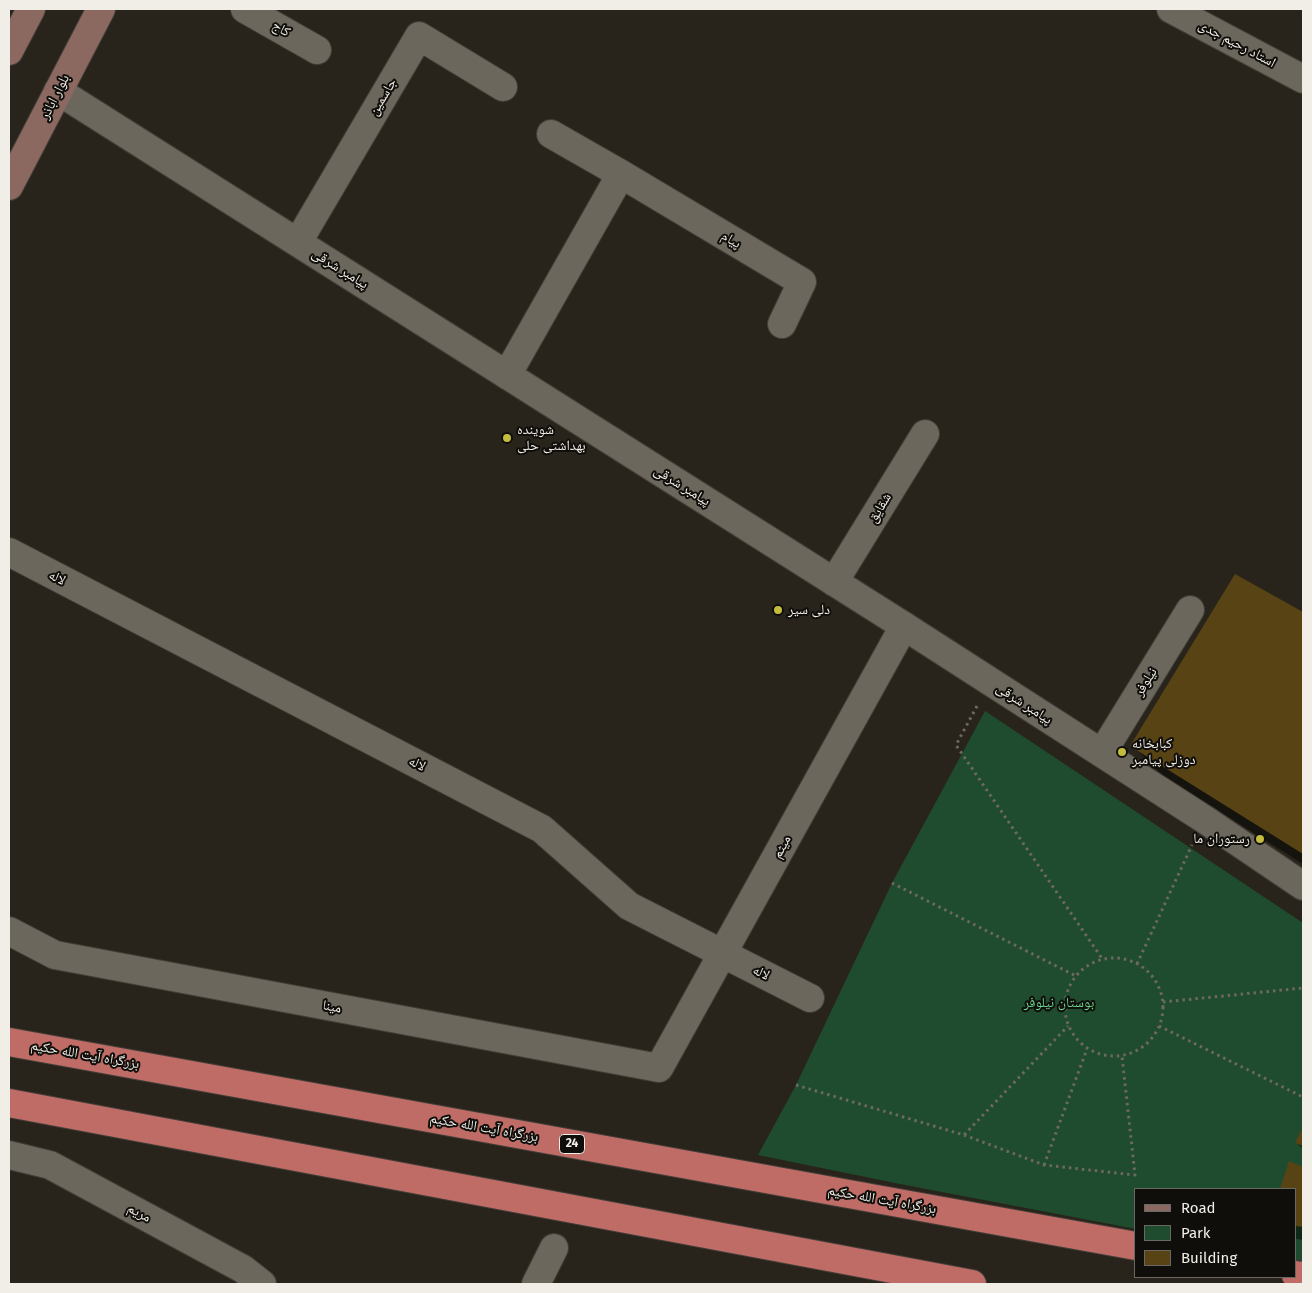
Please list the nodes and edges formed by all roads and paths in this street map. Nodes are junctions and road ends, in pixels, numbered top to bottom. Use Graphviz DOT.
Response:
graph roads {
  1 [pos="31,9"];
  2 [pos="101,9"];
  3 [pos="245,9"];
  4 [pos="1171,9"];
  5 [pos="317,50"];
  6 [pos="9,51"];
  7 [pos="1303,79"];
  8 [pos="503,87"];
  9 [pos="58,90"];
  10 [pos="551,134"];
  11 [pos="620,174"];
  12 [pos="9,186"];
  13 [pos="298,242"];
  14 [pos="782,324"];
  15 [pos="508,375"];
  16 [pos="925,434"];
  17 [pos="9,552"];
  18 [pos="834,582"];
  19 [pos="1190,610"];
  20 [pos="904,626"];
  21 [pos="990,682"];
  22 [pos="1102,753"];
  23 [pos="1204,819"];
  24 [pos="892,883"];
  25 [pos="1303,886"];
  26 [pos="9,931"];
  27 [pos="723,954"];
  28 [pos="1102,960"];
  29 [pos="1137,964"];
  30 [pos="1076,976"];
  31 [pos="1303,988"];
  32 [pos="810,998"];
  33 [pos="1163,1002"];
  34 [pos="1068,1026"];
  35 [pos="1159,1026"];
  36 [pos="9,1042"];
  37 [pos="1087,1048"];
  38 [pos="1122,1056"];
  39 [pos="659,1068"];
  40 [pos="796,1084"];
  41 [pos="1303,1097"];
  42 [pos="9,1103"];
  43 [pos="964,1135"];
  44 [pos="9,1155"];
  45 [pos="1044,1165"];
  46 [pos="1134,1246"];
  47 [pos="554,1248"];
  48 [pos="262,1284"];
  49 [pos="536,1284"];
  50 [pos="972,1284"];
  1 -- 6 [label="main road"];
  2 -- 9 [label="main road, بلوار اباذر"];
  3 -- 5 [label="street, کاج"];
  4 -- 7 [label="street, استاد رحیم جدی"];
  8 -- 13 [label="street, جاسمین"];
  9 -- 12 [label="main road, بلوار اباذر"];
  9 -- 13 [label="street, پیامبر شرقی"];
  10 -- 11 [label="street, پیام"];
  11 -- 14 [label="street, پیام"];
  11 -- 15 [label="street"];
  13 -- 15 [label="street, پیامبر شرقی"];
  15 -- 18 [label="street, پیامبر شرقی"];
  16 -- 18 [label="street, شقایق"];
  17 -- 27 [label="street, لاله"];
  18 -- 20 [label="street, پیامبر شرقی"];
  19 -- 22 [label="street, نیلوفر"];
  20 -- 21 [label="street, پیامبر شرقی"];
  20 -- 27 [label="street, میثم"];
  21 -- 22 [label="street, پیامبر شرقی"];
  21 -- 28 [label="path"];
  22 -- 23 [label="street, پیامبر شرقی"];
  23 -- 25 [label="street, پیامبر شرقی"];
  23 -- 29 [label="path"];
  24 -- 30 [label="path"];
  26 -- 39 [label="street, مینا"];
  27 -- 32 [label="street, لاله"];
  27 -- 39 [label="street, میثم"];
  28 -- 29 [label="path"];
  28 -- 30 [label="path"];
  29 -- 33 [label="path"];
  30 -- 34 [label="path"];
  31 -- 33 [label="path"];
  33 -- 35 [label="path"];
  34 -- 37 [label="path"];
  34 -- 43 [label="path"];
  35 -- 38 [label="path"];
  35 -- 41 [label="path"];
  36 -- 46 [label="highway, بزرگراه آیت الله حکیم / 24"];
  37 -- 38 [label="path"];
  37 -- 45 [label="path"];
  38 -- 45 [label="path"];
  40 -- 43 [label="path"];
  42 -- 50 [label="highway"];
  43 -- 45 [label="path"];
  44 -- 48 [label="street, مریم"];
  47 -- 49 [label="street"];
}
